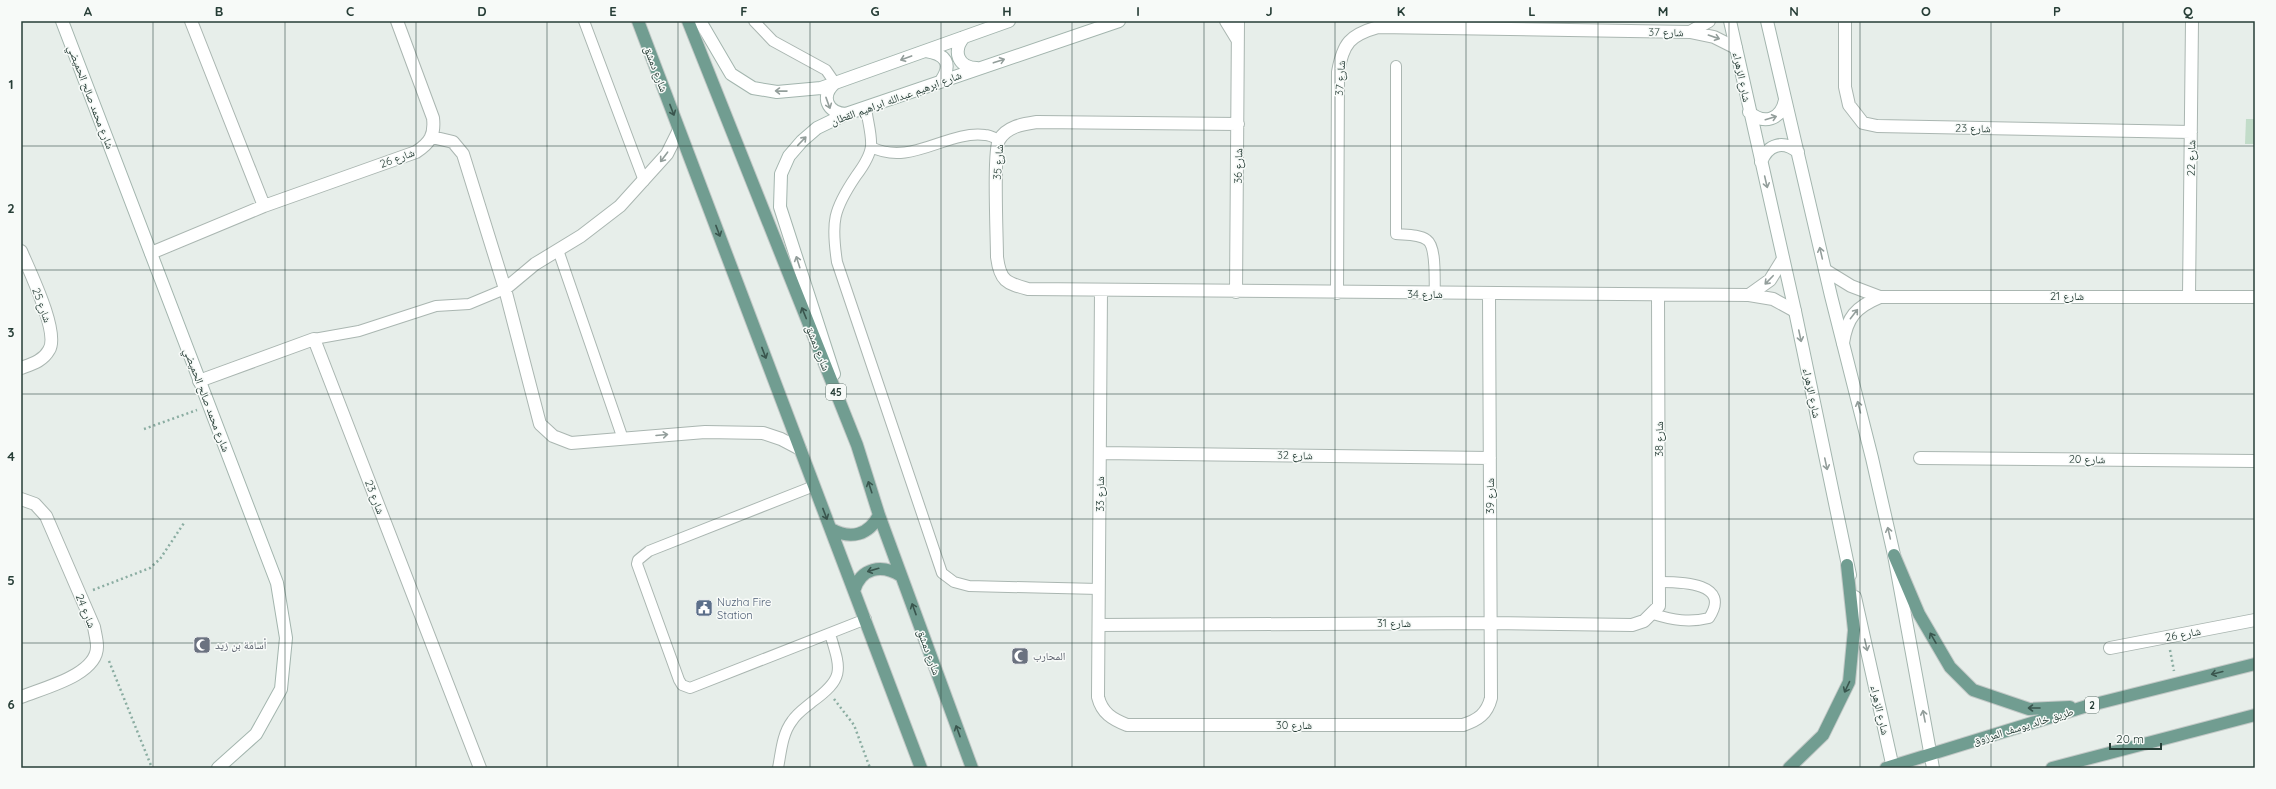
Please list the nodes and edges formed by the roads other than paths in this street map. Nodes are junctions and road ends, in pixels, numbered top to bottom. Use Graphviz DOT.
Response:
graph roads {
  1 [pos="62,21"];
  2 [pos="191,21"];
  3 [pos="397,21"];
  4 [pos="584,21"];
  5 [pos="638,21"];
  6 [pos="688,21"];
  7 [pos="700,21"];
  8 [pos="754,21"];
  9 [pos="1009,21"];
  10 [pos="1119,21"];
  11 [pos="1226,21"];
  12 [pos="1238,21"];
  13 [pos="1709,21"];
  14 [pos="1730,21"];
  15 [pos="1767,21"];
  16 [pos="1845,21"];
  17 [pos="2192,21"];
  18 [pos="1690,32"];
  19 [pos="964,37"];
  20 [pos="1237,39"];
  21 [pos="1736,48"];
  22 [pos="926,51"];
  23 [pos="1396,66"];
  24 [pos="978,68"];
  25 [pos="941,81"];
  26 [pos="835,83"];
  27 [pos="1785,100"];
  28 [pos="866,107"];
  29 [pos="1749,112"];
  30 [pos="846,114"];
  31 [pos="1238,124"];
  32 [pos="680,130"];
  33 [pos="2191,132"];
  34 [pos="432,137"];
  35 [pos="999,140"];
  36 [pos="871,146"];
  37 [pos="1798,152"];
  38 [pos="1762,162"];
  39 [pos="644,181"];
  40 [pos="264,206"];
  41 [pos="558,250"];
  42 [pos="21,252"];
  43 [pos="150,253"];
  44 [pos="1783,259"];
  45 [pos="1825,270"];
  46 [pos="504,289"];
  47 [pos="1101,291"];
  48 [pos="1236,292"];
  49 [pos="1337,293"];
  50 [pos="1435,294"];
  51 [pos="1489,294"];
  52 [pos="1658,295"];
  53 [pos="1749,295"];
  54 [pos="2189,296"];
  55 [pos="1880,297"];
  56 [pos="2255,297"];
  57 [pos="1795,312"];
  58 [pos="314,339"];
  59 [pos="1843,343"];
  60 [pos="21,368"];
  61 [pos="199,381"];
  62 [pos="623,439"];
  63 [pos="857,446"];
  64 [pos="800,449"];
  65 [pos="1100,453"];
  66 [pos="1490,458"];
  67 [pos="1920,458"];
  68 [pos="2255,461"];
  69 [pos="814,486"];
  70 [pos="21,499"];
  71 [pos="879,515"];
  72 [pos="831,529"];
  73 [pos="1894,555"];
  74 [pos="1847,565"];
  75 [pos="901,576"];
  76 [pos="1660,582"];
  77 [pos="1099,589"];
  78 [pos="854,591"];
  79 [pos="1653,614"];
  80 [pos="866,619"];
  81 [pos="2255,620"];
  82 [pos="1491,623"];
  83 [pos="1099,625"];
  84 [pos="830,634"];
  85 [pos="2110,648"];
  86 [pos="2255,664"];
  87 [pos="21,696"];
  88 [pos="1098,696"];
  89 [pos="1491,698"];
  90 [pos="2087,706"];
  91 [pos="2255,715"];
  92 [pos="1932,754"];
  93 [pos="2082,760"];
  94 [pos="1891,767"];
  95 [pos="218,768"];
  96 [pos="480,768"];
  97 [pos="778,768"];
  98 [pos="921,768"];
  99 [pos="972,768"];
  100 [pos="1789,768"];
  101 [pos="1933,768"];
  102 [pos="2052,768"];
  103 [pos="2066,768"];
  1 -- 43 [label="street, شارع محمد صالح الحميضي"];
  2 -- 40 [label="street"];
  3 -- 34 [label="street"];
  4 -- 39 [label="lane"];
  5 -- 32 [label="main road, شارع دمشق, one-way"];
  63 -- 6 [label="main road, شارع دمشق / 45, one-way"];
  26 -- 7 [label="street, one-way"];
  8 -- 26 [label="lane"];
  9 -- 19 [label="street"];
  24 -- 10 [label="street, شارع ابرهيم عبدالله ابراهيم القطان, one-way"];
  11 -- 20 [label="street"];
  12 -- 20 [label="street, شارع 36"];
  13 -- 18 [label="street, شارع 37"];
  14 -- 21 [label="street, شارع الزهراء"];
  15 -- 27 [label="street"];
  16 -- 33 [label="street, شارع 23"];
  17 -- 33 [label="street, شارع 22"];
  18 -- 21 [label="street, شارع 37, one-way"];
  18 -- 49 [label="street, شارع 37"];
  19 -- 22 [label="street"];
  19 -- 24 [label="street"];
  20 -- 31 [label="street, شارع 36"];
  21 -- 29 [label="street, شارع الزهراء"];
  22 -- 25 [label="street"];
  22 -- 26 [label="street, one-way"];
  23 -- 50 [label="lane"];
  24 -- 25 [label="street, شارع ابرهيم عبدالله ابراهيم القطان"];
  25 -- 28 [label="street, شارع ابرهيم عبدالله ابراهيم القطان"];
  26 -- 30 [label="street, one-way"];
  29 -- 27 [label="street, one-way"];
  27 -- 37 [label="street"];
  28 -- 30 [label="street, شارع ابرهيم عبدالله ابراهيم القطان"];
  28 -- 36 [label="lane"];
  29 -- 38 [label="street, شارع الزهراء"];
  63 -- 30 [label="street, شارع ابرهيم عبدالله ابراهيم القطان, one-way"];
  31 -- 35 [label="street, شارع 35"];
  31 -- 48 [label="street, شارع 36"];
  32 -- 39 [label="street, one-way"];
  32 -- 64 [label="main road, شارع دمشق, one-way"];
  33 -- 54 [label="street, شارع 22"];
  34 -- 40 [label="street, شارع 26"];
  34 -- 46 [label="street"];
  35 -- 36 [label="lane"];
  35 -- 47 [label="street, شارع 35"];
  36 -- 77 [label="lane"];
  37 -- 38 [label="street"];
  45 -- 37 [label="street, one-way"];
  38 -- 44 [label="street, شارع الزهراء, one-way"];
  39 -- 41 [label="street"];
  40 -- 43 [label="street, شارع 26"];
  41 -- 46 [label="street"];
  41 -- 62 [label="lane"];
  42 -- 60 [label="street, شارع 25"];
  43 -- 61 [label="street, شارع محمد صالح الحميضي"];
  44 -- 53 [label="street, one-way"];
  44 -- 57 [label="street, شارع الزهراء"];
  45 -- 55 [label="street, شارع 21"];
  45 -- 59 [label="street"];
  46 -- 58 [label="lane"];
  46 -- 62 [label="street"];
  47 -- 48 [label="street, شارع 34"];
  47 -- 65 [label="street, شارع 33"];
  48 -- 49 [label="street, شارع 34"];
  49 -- 50 [label="street, شارع 34"];
  50 -- 51 [label="street, شارع 34"];
  51 -- 52 [label="street, شارع 34"];
  51 -- 66 [label="street, شارع 39"];
  52 -- 53 [label="street, شارع 34"];
  52 -- 76 [label="street, شارع 38"];
  53 -- 57 [label="street, شارع 34"];
  54 -- 55 [label="street, شارع 21"];
  54 -- 56 [label="street, شارع 21"];
  59 -- 55 [label="street, شارع 21, one-way"];
  57 -- 74 [label="street, شارع الزهراء, one-way"];
  58 -- 61 [label="street"];
  58 -- 96 [label="street, شارع 23"];
  73 -- 59 [label="street, one-way"];
  61 -- 95 [label="street, شارع محمد صالح الحميضي"];
  62 -- 64 [label="street, one-way"];
  71 -- 63 [label="main road, شارع دمشق / 45, one-way"];
  64 -- 69 [label="main road, شارع دمشق"];
  65 -- 66 [label="street, شارع 32"];
  65 -- 77 [label="street, شارع 33"];
  66 -- 82 [label="street, شارع 39"];
  67 -- 68 [label="street, شارع 20"];
  69 -- 72 [label="main road, شارع دمشق, one-way"];
  69 -- 84 [label="lane"];
  70 -- 87 [label="street, شارع 24"];
  71 -- 72 [label="main road"];
  71 -- 75 [label="main road, شارع دمشق / 45"];
  72 -- 78 [label="main road, شارع دمشق"];
  90 -- 73 [label="main road, one-way"];
  92 -- 73 [label="street, one-way"];
  74 -- 94 [label="street, شارع الزهراء, one-way"];
  74 -- 100 [label="main road, one-way"];
  75 -- 78 [label="main road, one-way"];
  99 -- 75 [label="main road, شارع دمشق / 45, one-way"];
  76 -- 79 [label="street"];
  76 -- 79 [label="lane"];
  77 -- 83 [label="street, شارع 33"];
  78 -- 80 [label="main road, شارع دمشق"];
  79 -- 82 [label="street, شارع 31"];
  80 -- 84 [label="lane"];
  80 -- 98 [label="main road, شارع دمشق"];
  81 -- 85 [label="street, شارع 26"];
  82 -- 83 [label="street, شارع 31"];
  82 -- 89 [label="street, شارع 39"];
  83 -- 88 [label="street, شارع 33"];
  84 -- 97 [label="lane"];
  86 -- 90 [label="main road, طريق خالد يوسف المرزوق / 2, one-way"];
  88 -- 89 [label="street, شارع 30"];
  90 -- 92 [label="main road, طريق خالد يوسف المرزوق / 2"];
  91 -- 93 [label="main road"];
  92 -- 94 [label="main road, طريق خالد يوسف المرزوق / 2"];
  92 -- 101 [label="street"];
  93 -- 102 [label="main road"];
  93 -- 103 [label="main road"];
}
